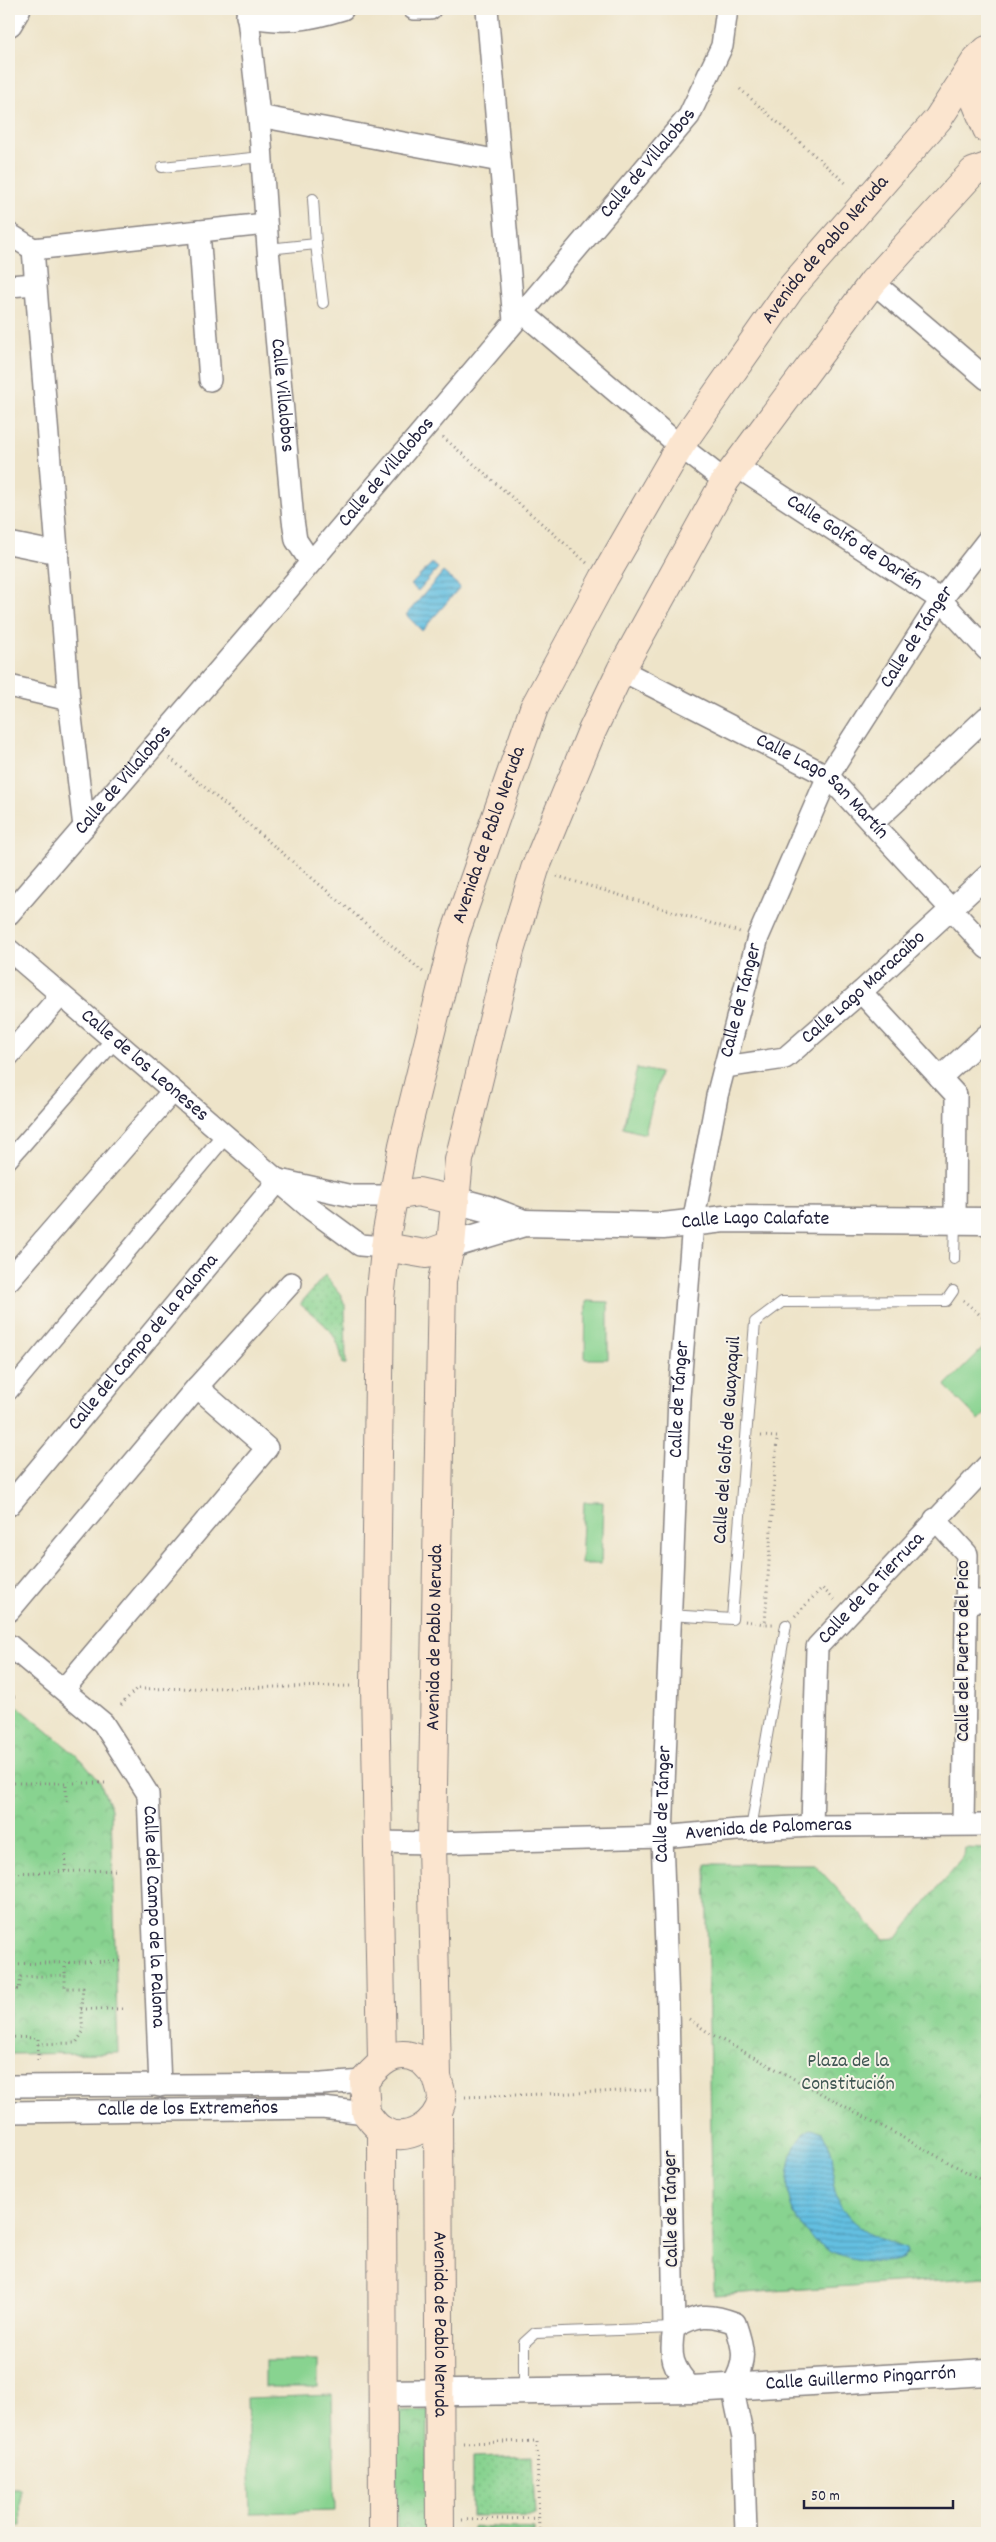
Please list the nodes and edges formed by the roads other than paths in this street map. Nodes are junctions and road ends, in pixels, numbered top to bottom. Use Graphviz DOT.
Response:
graph roads {
  1 [pos="17,9"];
  2 [pos="343,9"];
  3 [pos="414,9"];
  4 [pos="430,9"];
  5 [pos="487,9"];
  6 [pos="727,9"];
  7 [pos="247,12"];
  8 [pos="9,23"];
  9 [pos="982,55"];
  10 [pos="259,116"];
  11 [pos="987,129"];
  12 [pos="262,157"];
  13 [pos="500,161"];
  14 [pos="162,167"];
  15 [pos="987,167"];
  16 [pos="313,198"];
  17 [pos="266,224"];
  18 [pos="200,232"];
  19 [pos="9,234"];
  20 [pos="316,244"];
  21 [pos="33,249"];
  22 [pos="268,249"];
  23 [pos="873,282"];
  24 [pos="36,284"];
  25 [pos="9,286"];
  26 [pos="323,303"];
  27 [pos="518,317"];
  28 [pos="987,379"];
  29 [pos="210,380"];
  30 [pos="680,446"];
  31 [pos="731,473"];
  32 [pos="987,541"];
  33 [pos="9,543"];
  34 [pos="58,554"];
  35 [pos="310,561"];
  36 [pos="941,600"];
  37 [pos="987,650"];
  38 [pos="621,670"];
  39 [pos="9,686"];
  40 [pos="69,700"];
  41 [pos="987,717"];
  42 [pos="828,776"];
  43 [pos="873,823"];
  44 [pos="84,827"];
  45 [pos="987,876"];
  46 [pos="952,909"];
  47 [pos="9,914"];
  48 [pos="987,948"];
  49 [pos="9,950"];
  50 [pos="861,992"];
  51 [pos="61,995"];
  52 [pos="987,1035"];
  53 [pos="114,1040"];
  54 [pos="9,1055"];
  55 [pos="724,1067"];
  56 [pos="940,1078"];
  57 [pos="173,1091"];
  58 [pos="225,1135"];
  59 [pos="9,1160"];
  60 [pos="279,1180"];
  61 [pos="394,1196"];
  62 [pos="454,1200"];
  63 [pos="955,1221"];
  64 [pos="987,1221"];
  65 [pos="524,1223"];
  66 [pos="693,1223"];
  67 [pos="451,1245"];
  68 [pos="385,1247"];
  69 [pos="954,1259"];
  70 [pos="9,1280"];
  71 [pos="291,1283"];
  72 [pos="953,1291"];
  73 [pos="197,1387"];
  74 [pos="9,1392"];
  75 [pos="987,1466"];
  76 [pos="9,1505"];
  77 [pos="935,1519"];
  78 [pos="977,1601"];
  79 [pos="9,1612"];
  80 [pos="669,1615"];
  81 [pos="786,1625"];
  82 [pos="9,1644"];
  83 [pos="64,1689"];
  84 [pos="963,1824"];
  85 [pos="987,1825"];
  86 [pos="812,1826"];
  87 [pos="751,1829"];
  88 [pos="662,1837"];
  89 [pos="378,1842"];
  90 [pos="432,1844"];
  91 [pos="382,2061"];
  92 [pos="364,2081"];
  93 [pos="9,2086"];
  94 [pos="160,2086"];
  95 [pos="439,2096"];
  96 [pos="9,2112"];
  97 [pos="373,2122"];
  98 [pos="674,2328"];
  99 [pos="987,2372"];
  100 [pos="732,2386"];
  101 [pos="692,2389"];
  102 [pos="524,2391"];
  103 [pos="440,2392"];
  104 [pos="383,2393"];
  105 [pos="440,2527"];
  106 [pos="383,2533"];
  107 [pos="746,2533"];
  1 -- 8 [label="street"];
  2 -- 7 [label="street, Calle Villalobos"];
  3 -- 4 [label="street"];
  5 -- 13 [label="street"];
  6 -- 27 [label="street, Calle de Villalobos"];
  7 -- 10 [label="street, Calle Villalobos"];
  9 -- 11 [label="main road"];
  9 -- 30 [label="main road, Avenida de Pablo Neruda"];
  10 -- 12 [label="street, Calle Villalobos"];
  10 -- 13 [label="street"];
  12 -- 14 [label="lane"];
  12 -- 17 [label="street, Calle Villalobos"];
  13 -- 27 [label="street"];
  15 -- 23 [label="main road, Avenida de Pablo Neruda"];
  16 -- 20 [label="lane"];
  17 -- 18 [label="street"];
  17 -- 22 [label="street, Calle Villalobos"];
  18 -- 21 [label="street"];
  18 -- 29 [label="street"];
  19 -- 21 [label="street"];
  20 -- 22 [label="lane"];
  20 -- 26 [label="lane"];
  21 -- 24 [label="street"];
  22 -- 35 [label="street, Calle Villalobos"];
  23 -- 28 [label="street"];
  23 -- 31 [label="main road, Avenida de Pablo Neruda"];
  24 -- 25 [label="street"];
  24 -- 34 [label="street"];
  27 -- 30 [label="street"];
  27 -- 35 [label="street, Calle de Villalobos"];
  30 -- 31 [label="street"];
  30 -- 61 [label="main road, Avenida de Pablo Neruda"];
  31 -- 36 [label="street, Calle Golfo de Darién"];
  31 -- 38 [label="main road, Avenida de Pablo Neruda"];
  32 -- 36 [label="street, Calle de Tánger"];
  33 -- 34 [label="street"];
  34 -- 40 [label="street"];
  35 -- 44 [label="street, Calle de Villalobos"];
  36 -- 37 [label="street, Calle Golfo de Darién"];
  36 -- 42 [label="street, Calle de Tánger"];
  38 -- 42 [label="street, Calle Lago San Martín"];
  38 -- 62 [label="main road, Avenida de Pablo Neruda"];
  39 -- 40 [label="street"];
  40 -- 44 [label="street"];
  41 -- 43 [label="street"];
  42 -- 43 [label="street, Calle Lago San Martín"];
  42 -- 55 [label="street, Calle de Tánger"];
  43 -- 46 [label="street, Calle Lago San Martín"];
  44 -- 47 [label="street, Calle de Villalobos"];
  45 -- 46 [label="street, Calle Lago Maracaibo"];
  46 -- 48 [label="street, Calle Lago San Martín"];
  46 -- 50 [label="street, Calle Lago Maracaibo"];
  49 -- 51 [label="street, Calle de los Leoneses"];
  50 -- 55 [label="street, Calle Lago Maracaibo"];
  50 -- 56 [label="street"];
  51 -- 53 [label="street, Calle de los Leoneses"];
  51 -- 54 [label="street"];
  52 -- 56 [label="street"];
  53 -- 57 [label="street, Calle de los Leoneses"];
  53 -- 59 [label="street"];
  55 -- 66 [label="street, Calle de Tánger"];
  56 -- 63 [label="street"];
  57 -- 58 [label="street, Calle de los Leoneses"];
  57 -- 70 [label="street"];
  58 -- 60 [label="street, Calle de los Leoneses"];
  58 -- 74 [label="street"];
  60 -- 61 [label="street, Calle de los Leoneses"];
  60 -- 68 [label="street, Calle de los Leoneses"];
  60 -- 76 [label="street, Calle del Campo de la Paloma"];
  61 -- 62 [label="main road"];
  61 -- 68 [label="main road, Avenida de Pablo Neruda"];
  62 -- 65 [label="street, Calle Lago Calafate"];
  62 -- 67 [label="main road, Avenida de Pablo Neruda"];
  63 -- 64 [label="street, Calle Lago Calafate"];
  63 -- 66 [label="street, Calle Lago Calafate"];
  63 -- 69 [label="lane"];
  65 -- 66 [label="street, Calle Lago Calafate"];
  65 -- 67 [label="street, Calle Lago Calafate"];
  66 -- 80 [label="street, Calle de Tánger"];
  67 -- 68 [label="main road"];
  67 -- 90 [label="main road, Avenida de Pablo Neruda"];
  68 -- 89 [label="main road"];
  71 -- 73 [label="street"];
  72 -- 80 [label="lane, Calle del Golfo de Guayaquil"];
  73 -- 79 [label="street"];
  73 -- 83 [label="street"];
  75 -- 77 [label="street, Calle de la Tierruca"];
  77 -- 78 [label="street, Calle del Puerto del Pico"];
  77 -- 86 [label="street, Calle de la Tierruca"];
  78 -- 84 [label="street, Calle del Puerto del Pico"];
  80 -- 88 [label="street, Calle de Tánger"];
  81 -- 87 [label="lane"];
  82 -- 83 [label="street, Calle del Campo de la Paloma"];
  83 -- 94 [label="street, Calle del Campo de la Paloma"];
  84 -- 85 [label="street, Avenida de Palomeras"];
  84 -- 86 [label="street, Avenida de Palomeras"];
  86 -- 87 [label="street, Avenida de Palomeras"];
  87 -- 88 [label="street, Avenida de Palomeras"];
  88 -- 90 [label="street, Avenida de Palomeras"];
  88 -- 98 [label="street, Calle de Tánger"];
  89 -- 90 [label="street, Avenida de Palomeras"];
  89 -- 91 [label="main road"];
  90 -- 95 [label="main road, Avenida de Pablo Neruda"];
  91 -- 92 [label="main road"];
  91 -- 95 [label="main road"];
  92 -- 94 [label="street, Calle de los Extremeños"];
  92 -- 97 [label="main road"];
  93 -- 94 [label="street, Calle de los Extremeños"];
  95 -- 97 [label="main road"];
  95 -- 103 [label="main road, Avenida de Pablo Neruda"];
  96 -- 97 [label="street, Calle de los Extremeños"];
  97 -- 104 [label="main road"];
  98 -- 100 [label="street, Calle Guillermo Pingarrón"];
  98 -- 101 [label="street"];
  98 -- 102 [label="lane, Calle Guillermo Pingarrón"];
  99 -- 100 [label="street, Calle Guillermo Pingarrón"];
  100 -- 101 [label="street, Calle Guillermo Pingarrón"];
  100 -- 107 [label="street"];
  101 -- 102 [label="street, Calle Guillermo Pingarrón"];
  102 -- 103 [label="street, Calle Guillermo Pingarrón"];
  103 -- 104 [label="street, Calle Guillermo Pingarrón"];
  103 -- 105 [label="main road, Avenida de Pablo Neruda"];
  104 -- 106 [label="main road"];
}
